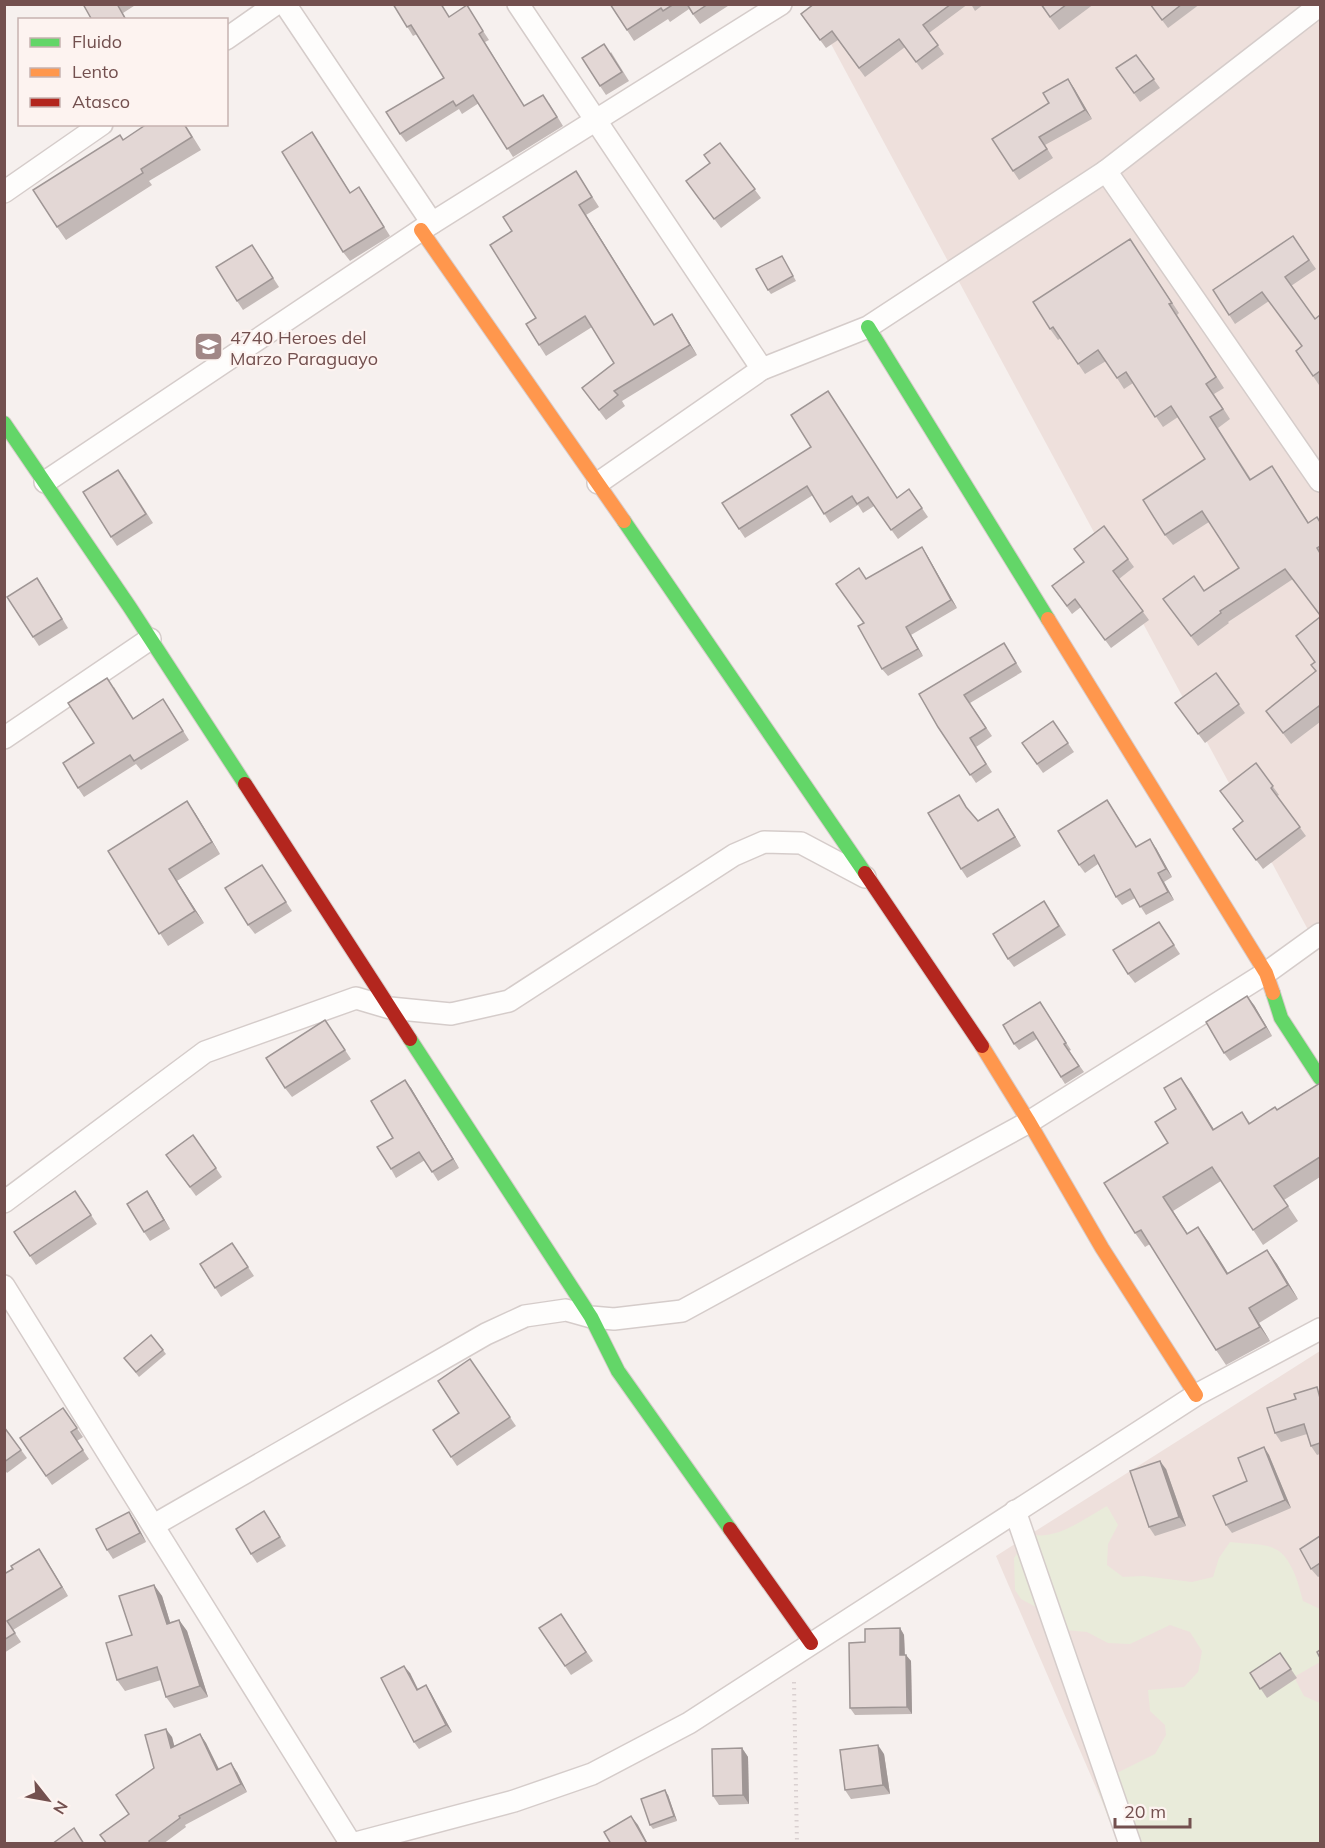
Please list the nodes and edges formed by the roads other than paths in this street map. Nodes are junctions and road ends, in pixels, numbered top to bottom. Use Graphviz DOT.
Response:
graph roads {
  1 [pos="276,4"];
  2 [pos="285,4"];
  3 [pos="518,4"];
  4 [pos="781,4"];
  5 [pos="1320,5"];
  6 [pos="228,38"];
  7 [pos="597,120"];
  8 [pos="99,126"];
  9 [pos="1106,171"];
  10 [pos="4,192"];
  11 [pos="426,227"];
  12 [pos="868,327"];
  13 [pos="762,369"];
  14 [pos="4,423"];
  15 [pos="1320,481"];
  16 [pos="45,482"];
  17 [pos="598,483"];
  18 [pos="150,639"];
  19 [pos="4,738"];
  20 [pos="869,879"];
  21 [pos="1320,934"];
  22 [pos="1266,973"];
  23 [pos="390,1008"];
  24 [pos="1320,1078"];
  25 [pos="1029,1122"];
  26 [pos="4,1202"];
  27 [pos="4,1286"];
  28 [pos="591,1317"];
  29 [pos="1320,1329"];
  30 [pos="1196,1395"];
  31 [pos="1016,1511"];
  32 [pos="154,1525"];
  33 [pos="802,1649"];
  34 [pos="352,1844"];
  35 [pos="1130,1844"];
  1 -- 6 [label="street"];
  2 -- 11 [label="street"];
  3 -- 7 [label="street"];
  4 -- 7 [label="street"];
  5 -- 9 [label="street"];
  7 -- 11 [label="street"];
  7 -- 13 [label="street"];
  8 -- 10 [label="street"];
  9 -- 12 [label="street"];
  9 -- 15 [label="street"];
  11 -- 16 [label="street"];
  11 -- 17 [label="street"];
  12 -- 13 [label="street"];
  12 -- 22 [label="street"];
  13 -- 17 [label="street"];
  14 -- 16 [label="street"];
  16 -- 18 [label="street"];
  17 -- 20 [label="street"];
  18 -- 19 [label="street"];
  18 -- 23 [label="street"];
  20 -- 23 [label="street"];
  20 -- 25 [label="street"];
  21 -- 22 [label="street"];
  22 -- 24 [label="street"];
  22 -- 25 [label="street"];
  23 -- 26 [label="street"];
  23 -- 28 [label="street"];
  25 -- 28 [label="street"];
  25 -- 30 [label="street"];
  27 -- 32 [label="street"];
  28 -- 32 [label="street"];
  28 -- 33 [label="street"];
  29 -- 30 [label="street"];
  30 -- 31 [label="street"];
  31 -- 33 [label="street"];
  31 -- 35 [label="street"];
  32 -- 34 [label="street"];
  33 -- 34 [label="street"];
}
